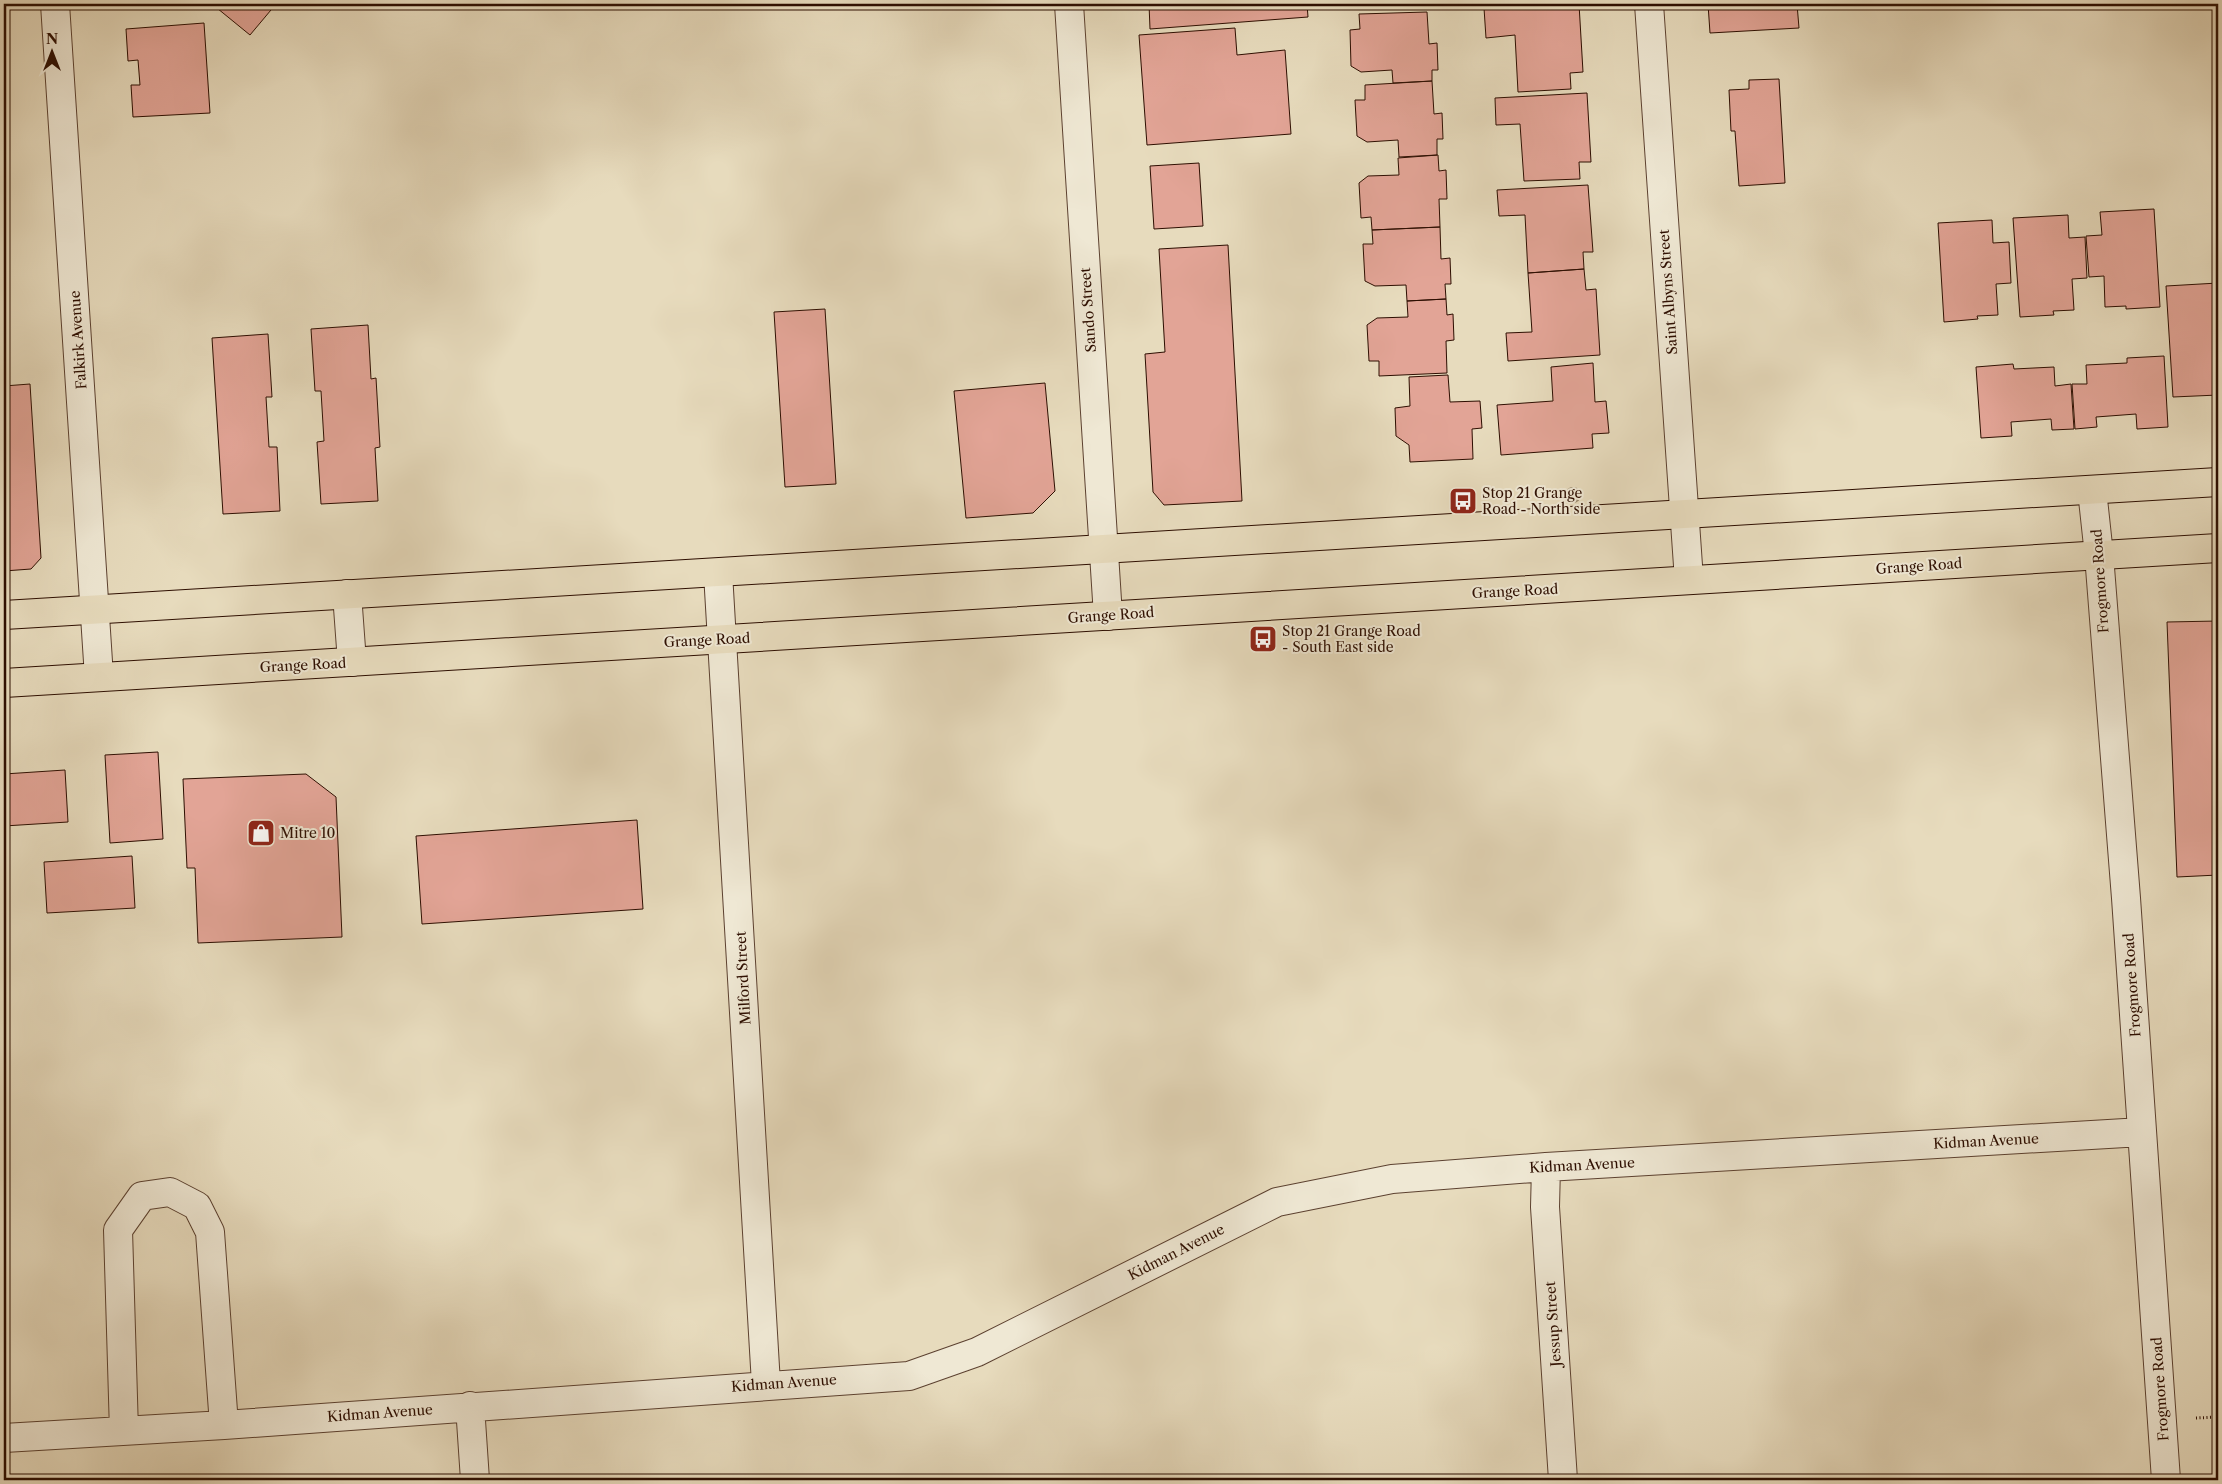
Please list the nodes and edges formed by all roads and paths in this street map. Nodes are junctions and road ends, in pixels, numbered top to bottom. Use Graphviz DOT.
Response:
graph roads {
  1 [pos="55,4"];
  2 [pos="1069,4"];
  3 [pos="1649,4"];
  4 [pos="2218,482"];
  5 [pos="2092,490"];
  6 [pos="1683,515"];
  7 [pos="2218,548"];
  8 [pos="1104,549"];
  9 [pos="2099,555"];
  10 [pos="718,573"];
  11 [pos="1689,580"];
  12 [pos="347,594"];
  13 [pos="96,609"];
  14 [pos="4,615"];
  15 [pos="1108,616"];
  16 [pos="723,639"];
  17 [pos="352,662"];
  18 [pos="99,677"];
  19 [pos="4,683"];
  20 [pos="2142,1132"];
  21 [pos="1546,1167"];
  22 [pos="766,1384"];
  23 [pos="470,1406"];
  24 [pos="224,1425"];
  25 [pos="124,1431"];
  26 [pos="4,1438"];
  27 [pos="475,1480"];
  28 [pos="1563,1480"];
  29 [pos="2166,1480"];
  1 -- 13 [label="street, Falkirk Avenue"];
  2 -- 8 [label="street, Sando Street"];
  3 -- 6 [label="street, Saint Albyns Street"];
  4 -- 5 [label="main road"];
  5 -- 6 [label="main road"];
  5 -- 9 [label="street, Frogmore Road"];
  6 -- 8 [label="main road"];
  6 -- 11 [label="street, Saint Albyns Street"];
  7 -- 9 [label="main road, Grange Road"];
  8 -- 10 [label="main road"];
  8 -- 15 [label="street, Sando Street"];
  9 -- 11 [label="main road, Grange Road"];
  9 -- 20 [label="street, Frogmore Road"];
  10 -- 12 [label="main road"];
  10 -- 16 [label="street, Milford Street"];
  11 -- 15 [label="main road, Grange Road"];
  12 -- 13 [label="main road"];
  12 -- 17 [label="street"];
  13 -- 14 [label="main road"];
  13 -- 18 [label="street, Falkirk Avenue"];
  15 -- 16 [label="main road, Grange Road"];
  16 -- 17 [label="main road, Grange Road"];
  16 -- 22 [label="street, Milford Street"];
  17 -- 18 [label="main road, Grange Road"];
  18 -- 19 [label="main road, Grange Road"];
  20 -- 21 [label="street, Kidman Avenue"];
  20 -- 29 [label="street, Frogmore Road"];
  21 -- 22 [label="street, Kidman Avenue"];
  21 -- 28 [label="street, Jessup Street"];
  22 -- 23 [label="street, Kidman Avenue"];
  23 -- 24 [label="street, Kidman Avenue"];
  23 -- 27 [label="street"];
  24 -- 25 [label="street, Kidman Avenue"];
  24 -- 25 [label="street"];
  25 -- 26 [label="street, Kidman Avenue"];
}
